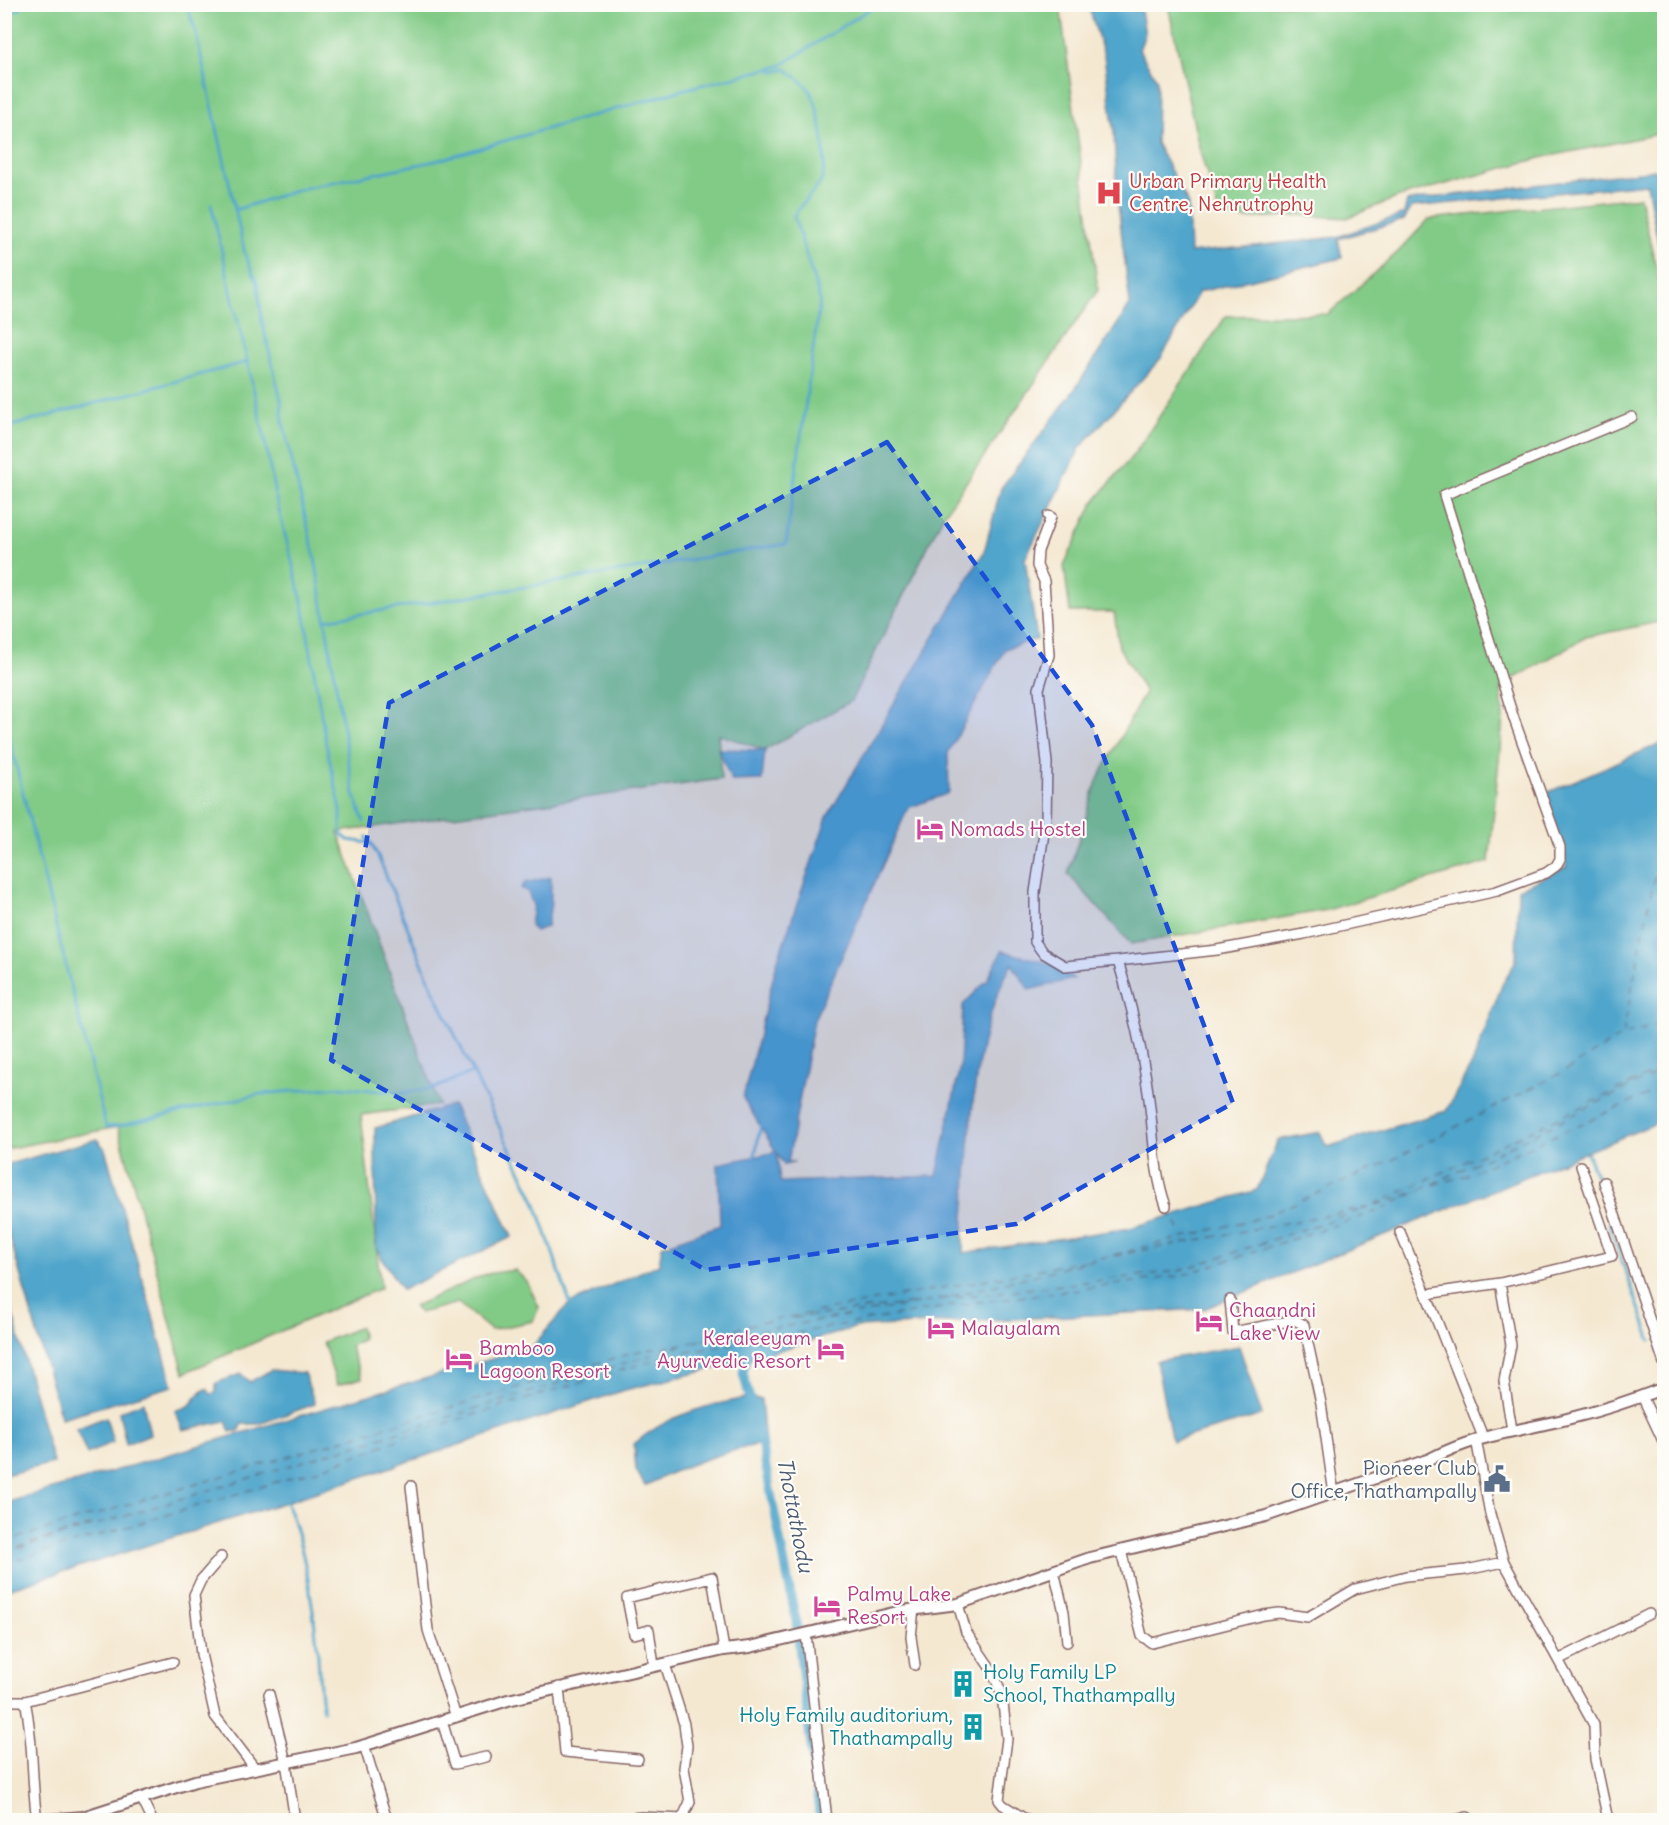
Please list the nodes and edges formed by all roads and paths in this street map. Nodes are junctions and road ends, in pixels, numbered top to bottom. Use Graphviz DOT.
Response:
graph roads {
  1 [pos="1632,417"];
  2 [pos="1048,516"];
  3 [pos="1118,962"];
  4 [pos="1581,1166"];
  5 [pos="1604,1182"];
  6 [pos="1166,1206"];
  7 [pos="1400,1232"];
  8 [pos="1500,1283"];
  9 [pos="1427,1296"];
  10 [pos="1230,1300"];
  11 [pos="1665,1363"];
  12 [pos="1665,1388"];
  13 [pos="1642,1396"];
  14 [pos="1512,1430"];
  15 [pos="1480,1438"];
  16 [pos="1665,1443"];
  17 [pos="411,1486"];
  18 [pos="1334,1494"];
  19 [pos="1121,1550"];
  20 [pos="221,1557"];
  21 [pos="1504,1562"];
  22 [pos="1054,1571"];
  23 [pos="958,1604"];
  24 [pos="914,1608"];
  25 [pos="1649,1614"];
  26 [pos="800,1635"];
  27 [pos="1067,1642"];
  28 [pos="724,1650"];
  29 [pos="1558,1660"];
  30 [pos="173,1662"];
  31 [pos="660,1665"];
  32 [pos="915,1665"];
  33 [pos="559,1687"];
  34 [pos="269,1694"];
  35 [pos="4,1701"];
  36 [pos="26,1701"];
  37 [pos="456,1717"];
  38 [pos="442,1721"];
  39 [pos="364,1745"];
  40 [pos="486,1757"];
  41 [pos="638,1760"];
  42 [pos="286,1762"];
  43 [pos="254,1767"];
  44 [pos="142,1799"];
  45 [pos="54,1820"];
  46 [pos="682,1820"];
  47 [pos="37,1821"];
  48 [pos="152,1821"];
  49 [pos="295,1821"];
  50 [pos="387,1821"];
  51 [pos="611,1821"];
  52 [pos="827,1821"];
  53 [pos="1027,1821"];
  54 [pos="1455,1821"];
  55 [pos="1472,1821"];
  56 [pos="1608,1821"];
  1 -- 3 [label="street"];
  2 -- 3 [label="street"];
  3 -- 6 [label="street"];
  4 -- 8 [label="street"];
  5 -- 11 [label="street"];
  7 -- 9 [label="street"];
  8 -- 9 [label="street"];
  8 -- 14 [label="street"];
  9 -- 15 [label="street"];
  10 -- 18 [label="street"];
  12 -- 13 [label="main road"];
  13 -- 14 [label="main road"];
  13 -- 16 [label="street"];
  14 -- 15 [label="main road"];
  15 -- 18 [label="main road"];
  15 -- 21 [label="street"];
  17 -- 37 [label="street"];
  18 -- 19 [label="main road"];
  19 -- 21 [label="street"];
  19 -- 22 [label="main road"];
  20 -- 43 [label="street"];
  21 -- 29 [label="street"];
  22 -- 23 [label="main road"];
  22 -- 27 [label="street"];
  23 -- 24 [label="main road"];
  23 -- 53 [label="street"];
  24 -- 26 [label="main road"];
  24 -- 32 [label="street"];
  25 -- 29 [label="street"];
  26 -- 28 [label="main road"];
  26 -- 52 [label="street"];
  28 -- 31 [label="main road"];
  28 -- 31 [label="street"];
  29 -- 56 [label="street"];
  30 -- 36 [label="street"];
  31 -- 33 [label="main road"];
  31 -- 46 [label="street"];
  33 -- 37 [label="main road"];
  33 -- 41 [label="street"];
  34 -- 42 [label="street"];
  35 -- 36 [label="street"];
  36 -- 47 [label="street"];
  37 -- 38 [label="main road"];
  38 -- 39 [label="main road"];
  38 -- 40 [label="street"];
  39 -- 42 [label="main road"];
  39 -- 50 [label="street"];
  42 -- 43 [label="main road"];
  42 -- 49 [label="street"];
  43 -- 44 [label="main road"];
  44 -- 45 [label="main road"];
  44 -- 48 [label="street"];
  46 -- 51 [label="street"];
  54 -- 55 [label="street"];
}
